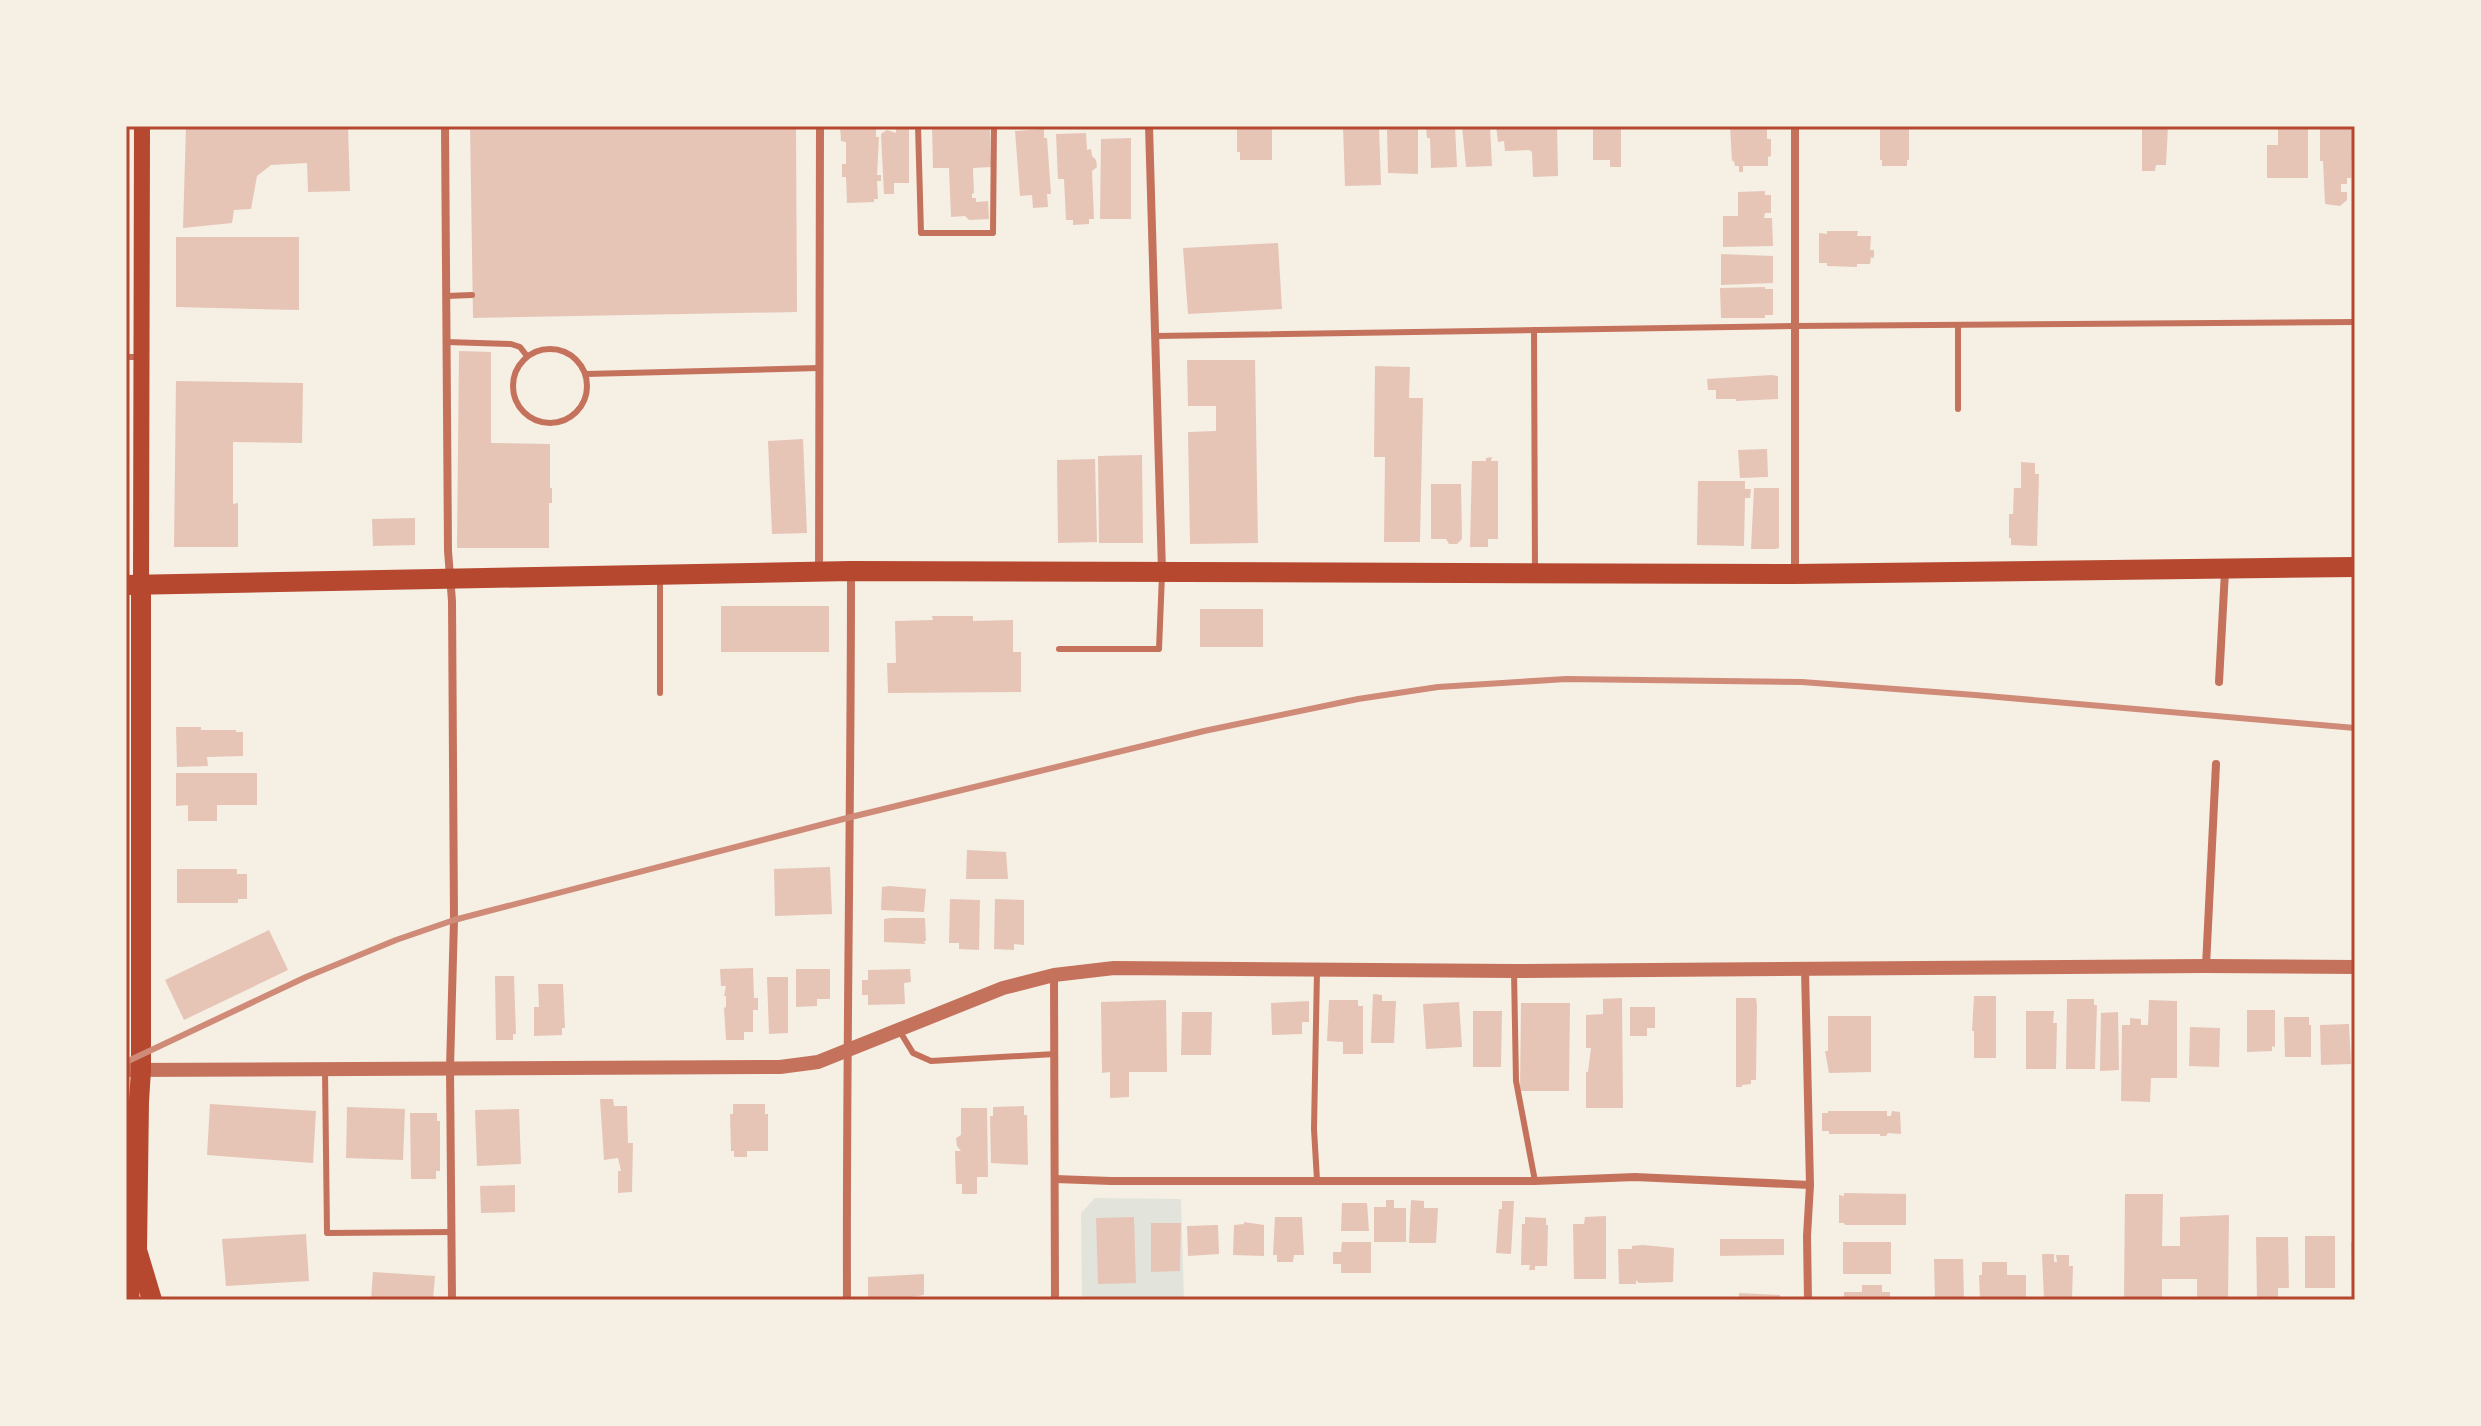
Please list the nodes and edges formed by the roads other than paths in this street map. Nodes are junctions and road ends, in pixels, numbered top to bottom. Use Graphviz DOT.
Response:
graph roads {
  1 [pos="142,126"];
  2 [pos="445,126"];
  3 [pos="820,126"];
  4 [pos="918,126"];
  5 [pos="994,126"];
  6 [pos="1149,126"];
  7 [pos="1795,126"];
  8 [pos="472,295"];
  9 [pos="446,296"];
  10 [pos="2355,322"];
  11 [pos="1958,325"];
  12 [pos="1794,326"];
  13 [pos="1534,330"];
  14 [pos="1156,336"];
  15 [pos="446,342"];
  16 [pos="527,356"];
  17 [pos="134,357"];
  18 [pos="819,368"];
  19 [pos="586,374"];
  20 [pos="1958,409"];
  21 [pos="2355,567"];
  22 [pos="2225,569"];
  23 [pos="851,571"];
  24 [pos="819,572"];
  25 [pos="1162,572"];
  26 [pos="1535,574"];
  27 [pos="1795,574"];
  28 [pos="660,576"];
  29 [pos="449,580"];
  30 [pos="134,585"];
  31 [pos="1059,649"];
  32 [pos="2219,682"];
  33 [pos="660,693"];
  34 [pos="2216,764"];
  35 [pos="2206,966"];
  36 [pos="2355,967"];
  37 [pos="1805,970"];
  38 [pos="1317,971"];
  39 [pos="1514,971"];
  40 [pos="1054,975"];
  41 [pos="899,1030"];
  42 [pos="846,1051"];
  43 [pos="1055,1054"];
  44 [pos="450,1068"];
  45 [pos="325,1069"];
  46 [pos="134,1070"];
  47 [pos="1055,1179"];
  48 [pos="1317,1180"];
  49 [pos="1535,1181"];
  50 [pos="1810,1185"];
  51 [pos="452,1232"];
  52 [pos="137,1250"];
  53 [pos="128,1293"];
  54 [pos="152,1300"];
  55 [pos="452,1300"];
  56 [pos="847,1300"];
  57 [pos="1055,1300"];
  58 [pos="1808,1300"];
  1 -- 17 [label="main road"];
  2 -- 9 [label="street"];
  3 -- 18 [label="street"];
  4 -- 5 [label="lane"];
  6 -- 14 [label="street"];
  7 -- 12 [label="street"];
  8 -- 9 [label="lane"];
  9 -- 15 [label="street"];
  10 -- 11 [label="lane"];
  11 -- 12 [label="lane"];
  11 -- 20 [label="lane"];
  12 -- 13 [label="lane"];
  12 -- 27 [label="street"];
  13 -- 14 [label="lane"];
  13 -- 26 [label="lane"];
  14 -- 25 [label="street"];
  15 -- 16 [label="lane"];
  15 -- 29 [label="street"];
  16 -- 19 [label="lane"];
  16 -- 19 [label="lane"];
  17 -- 30 [label="main road"];
  18 -- 19 [label="lane"];
  18 -- 24 [label="street"];
  21 -- 22 [label="main road"];
  22 -- 27 [label="main road"];
  22 -- 32 [label="street"];
  23 -- 24 [label="main road"];
  23 -- 25 [label="main road"];
  23 -- 42 [label="street"];
  24 -- 28 [label="main road"];
  25 -- 26 [label="main road"];
  25 -- 31 [label="lane"];
  26 -- 27 [label="main road"];
  28 -- 29 [label="main road"];
  28 -- 33 [label="lane"];
  29 -- 30 [label="main road"];
  29 -- 44 [label="street"];
  30 -- 46 [label="main road"];
  34 -- 35 [label="street"];
  35 -- 36 [label="street"];
  35 -- 37 [label="street"];
  37 -- 39 [label="street"];
  37 -- 50 [label="street"];
  38 -- 39 [label="street"];
  38 -- 40 [label="street"];
  38 -- 48 [label="lane"];
  39 -- 49 [label="lane"];
  40 -- 41 [label="street"];
  40 -- 43 [label="street"];
  41 -- 42 [label="street"];
  41 -- 43 [label="lane"];
  42 -- 44 [label="street"];
  42 -- 56 [label="street"];
  43 -- 47 [label="street"];
  44 -- 45 [label="street"];
  44 -- 51 [label="street"];
  45 -- 46 [label="street"];
  45 -- 51 [label="lane"];
  46 -- 52 [label="main road"];
  47 -- 48 [label="street"];
  47 -- 57 [label="street"];
  48 -- 49 [label="street"];
  49 -- 50 [label="street"];
  50 -- 58 [label="street"];
  51 -- 55 [label="street"];
  52 -- 53 [label="main road"];
  52 -- 54 [label="main road"];
}
